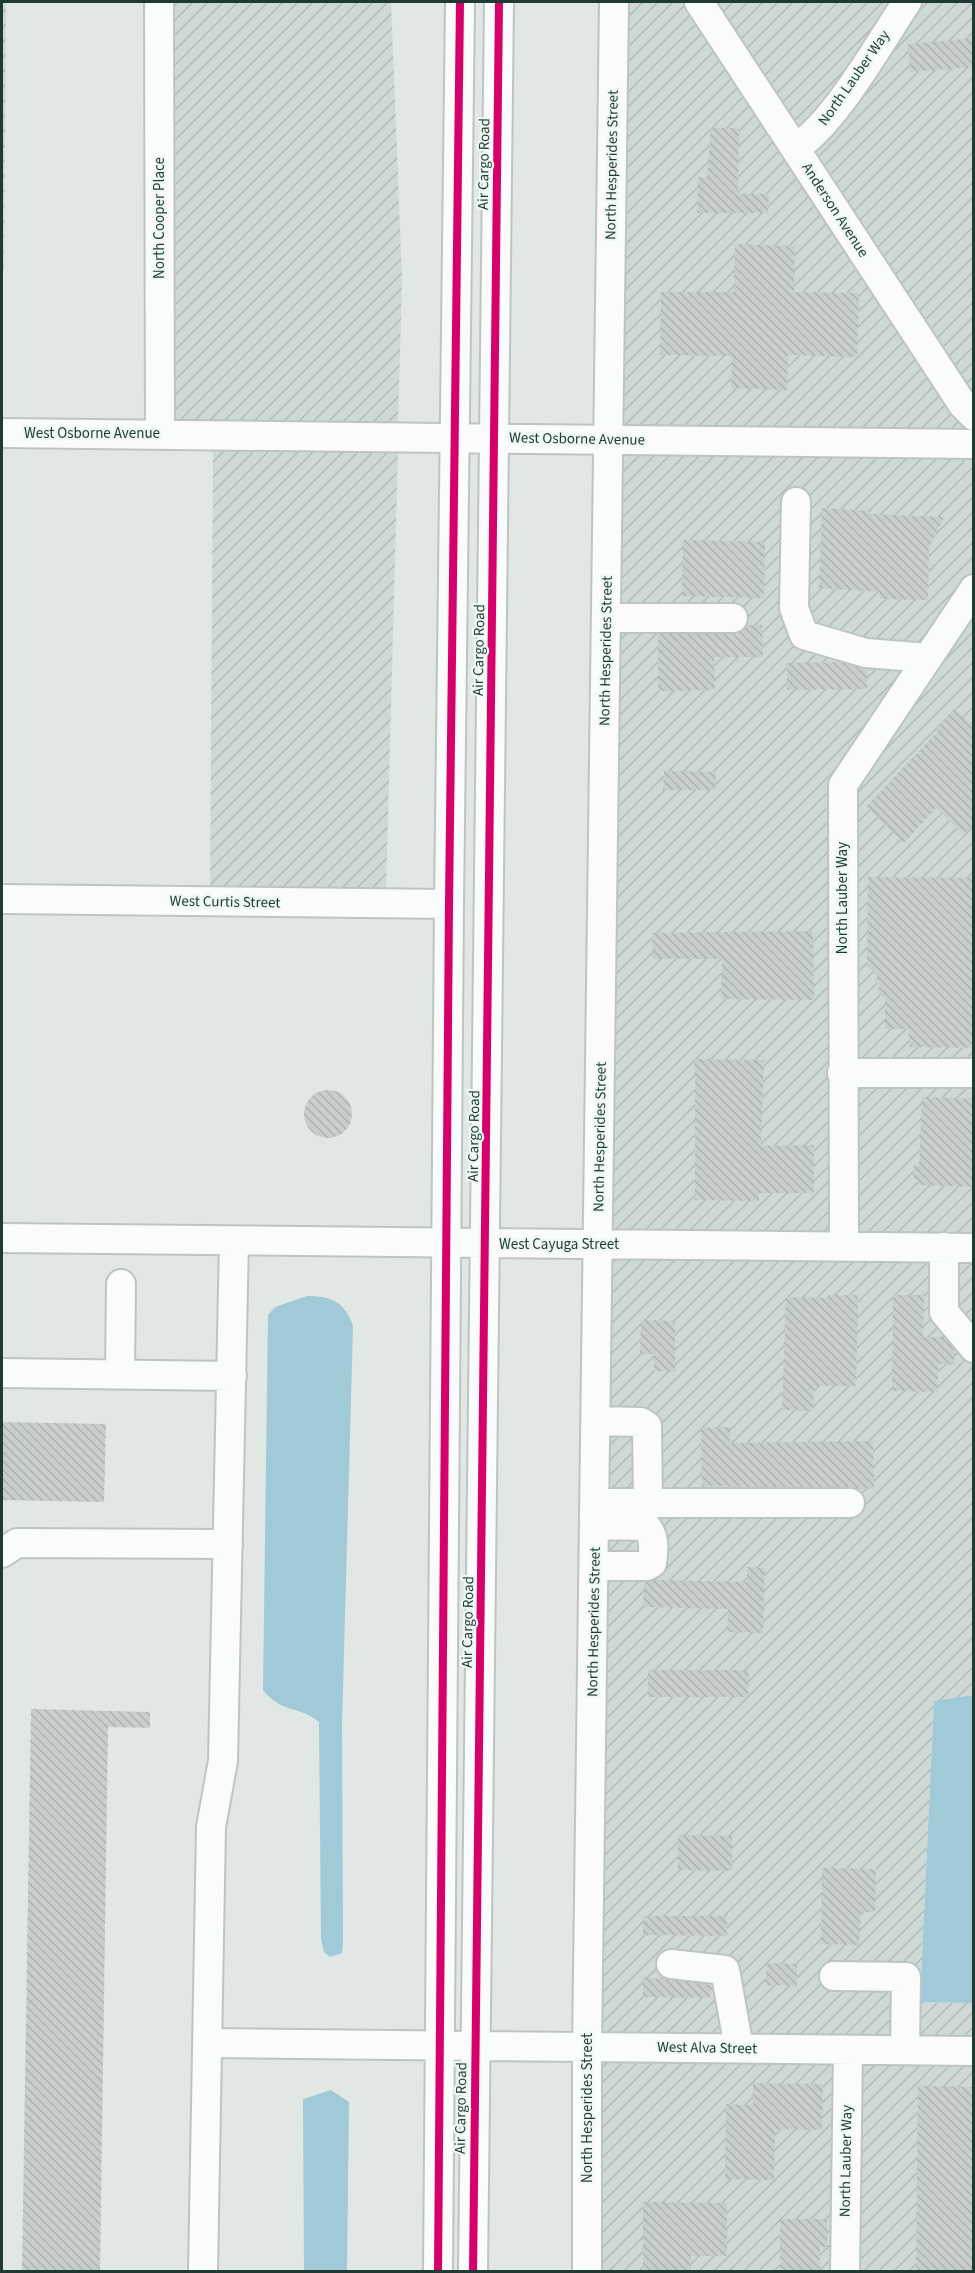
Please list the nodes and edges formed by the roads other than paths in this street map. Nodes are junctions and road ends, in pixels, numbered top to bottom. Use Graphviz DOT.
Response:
graph roads {
  1 [pos="159,2"];
  2 [pos="460,2"];
  3 [pos="499,2"];
  4 [pos="614,2"];
  5 [pos="699,2"];
  6 [pos="907,2"];
  7 [pos="795,148"];
  8 [pos="974,416"];
  9 [pos="2,433"];
  10 [pos="160,434"];
  11 [pos="456,438"];
  12 [pos="495,438"];
  13 [pos="607,440"];
  14 [pos="974,444"];
  15 [pos="796,502"];
  16 [pos="974,589"];
  17 [pos="607,618"];
  18 [pos="733,618"];
  19 [pos="928,658"];
  20 [pos="2,899"];
  21 [pos="449,904"];
  22 [pos="842,1073"];
  23 [pos="974,1073"];
  24 [pos="2,1238"];
  25 [pos="234,1241"];
  26 [pos="446,1243"];
  27 [pos="486,1244"];
  28 [pos="599,1245"];
  29 [pos="844,1246"];
  30 [pos="944,1247"];
  31 [pos="974,1248"];
  32 [pos="121,1284"];
  33 [pos="974,1348"];
  34 [pos="2,1373"];
  35 [pos="120,1374"];
  36 [pos="232,1376"];
  37 [pos="597,1421"];
  38 [pos="648,1503"];
  39 [pos="850,1503"];
  40 [pos="595,1514"];
  41 [pos="228,1544"];
  42 [pos="2,1553"];
  43 [pos="594,1566"];
  44 [pos="671,1964"];
  45 [pos="834,1976"];
  46 [pos="207,2043"];
  47 [pos="441,2045"];
  48 [pos="476,2045"];
  49 [pos="587,2047"];
  50 [pos="739,2048"];
  51 [pos="848,2050"];
  52 [pos="905,2050"];
  53 [pos="974,2051"];
  54 [pos="202,2271"];
  55 [pos="438,2271"];
  56 [pos="473,2271"];
  57 [pos="587,2271"];
  58 [pos="845,2271"];
  1 -- 10 [label="street, North Cooper Place"];
  2 -- 11 [label="street, Air Cargo Road"];
  3 -- 12 [label="street, Air Cargo Road"];
  4 -- 13 [label="street, North Hesperides Street"];
  5 -- 7 [label="street, Anderson Avenue"];
  6 -- 7 [label="street, North Lauber Way"];
  7 -- 8 [label="street, Anderson Avenue"];
  9 -- 10 [label="street, West Osborne Avenue"];
  10 -- 11 [label="street, West Osborne Avenue"];
  11 -- 12 [label="street, West Osborne Avenue"];
  11 -- 21 [label="street, Air Cargo Road"];
  12 -- 13 [label="street, West Osborne Avenue"];
  12 -- 27 [label="street, Air Cargo Road"];
  13 -- 14 [label="street, West Osborne Avenue"];
  13 -- 17 [label="street, North Hesperides Street"];
  15 -- 19 [label="street"];
  16 -- 19 [label="street, North Lauber Way"];
  17 -- 18 [label="street"];
  17 -- 28 [label="street, North Hesperides Street"];
  19 -- 22 [label="street, North Lauber Way"];
  20 -- 21 [label="street, West Curtis Street"];
  21 -- 26 [label="street, Air Cargo Road"];
  22 -- 23 [label="street"];
  22 -- 29 [label="street, North Lauber Way"];
  24 -- 25 [label="street, West Cayuga Street"];
  25 -- 26 [label="street, West Cayuga Street"];
  25 -- 36 [label="street"];
  26 -- 27 [label="street, West Cayuga Street"];
  26 -- 47 [label="street, Air Cargo Road"];
  27 -- 28 [label="street, West Cayuga Street"];
  27 -- 48 [label="street, Air Cargo Road"];
  28 -- 29 [label="street, West Cayuga Street"];
  28 -- 37 [label="street, North Hesperides Street"];
  29 -- 30 [label="street, West Cayuga Street"];
  30 -- 31 [label="street, West Cayuga Street"];
  30 -- 33 [label="street"];
  32 -- 35 [label="street"];
  34 -- 35 [label="street"];
  35 -- 36 [label="street"];
  36 -- 41 [label="street"];
  37 -- 38 [label="street"];
  37 -- 40 [label="street, North Hesperides Street"];
  38 -- 39 [label="street"];
  38 -- 40 [label="street"];
  40 -- 43 [label="street, North Hesperides Street"];
  40 -- 43 [label="street"];
  41 -- 42 [label="street"];
  41 -- 46 [label="street"];
  43 -- 49 [label="street, North Hesperides Street"];
  44 -- 50 [label="street"];
  45 -- 52 [label="street"];
  46 -- 47 [label="street, West Alva Street"];
  46 -- 54 [label="street"];
  47 -- 48 [label="street, West Alva Street"];
  47 -- 55 [label="street, Air Cargo Road"];
  48 -- 49 [label="street, West Alva Street"];
  48 -- 56 [label="street, Air Cargo Road"];
  49 -- 50 [label="street, West Alva Street"];
  49 -- 57 [label="street, North Hesperides Street"];
  50 -- 51 [label="street, West Alva Street"];
  51 -- 52 [label="street, West Alva Street"];
  51 -- 58 [label="street, North Lauber Way"];
  52 -- 53 [label="street, West Alva Street"];
}
